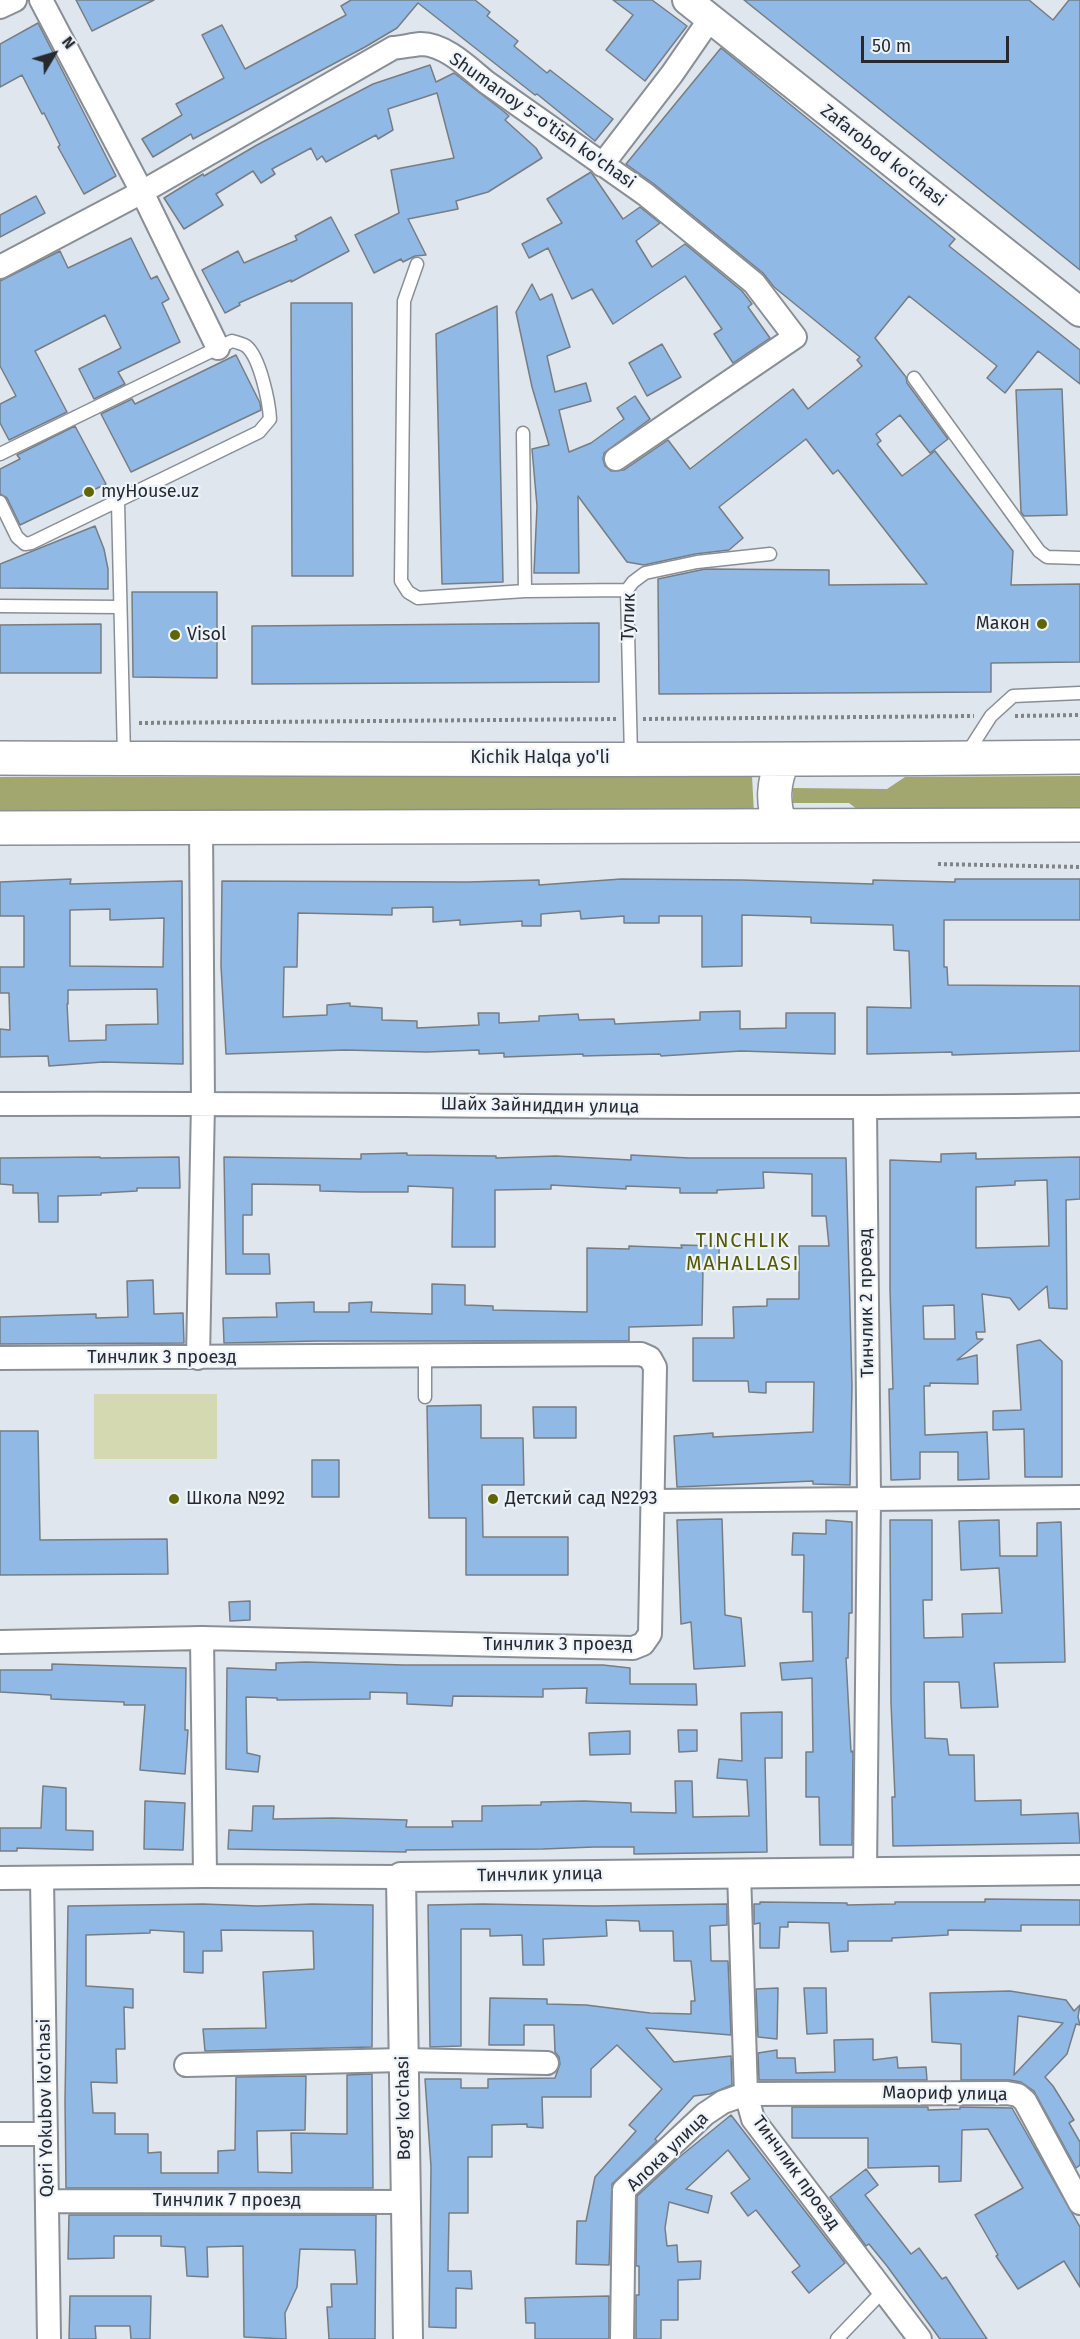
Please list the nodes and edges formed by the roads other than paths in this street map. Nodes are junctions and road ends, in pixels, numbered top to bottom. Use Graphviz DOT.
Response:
graph roads {
  1 [pos="15,0"];
  2 [pos="41,0"];
  3 [pos="687,0"];
  4 [pos="0,7"];
  5 [pos="710,19"];
  6 [pos="603,165"];
  7 [pos="142,192"];
  8 [pos="417,264"];
  9 [pos="0,267"];
  10 [pos="1080,312"];
  11 [pos="218,348"];
  12 [pos="914,378"];
  13 [pos="523,433"];
  14 [pos="0,454"];
  15 [pos="616,459"];
  16 [pos="0,502"];
  17 [pos="118,502"];
  18 [pos="770,554"];
  19 [pos="1080,558"];
  20 [pos="627,590"];
  21 [pos="525,591"];
  22 [pos="0,606"];
  23 [pos="120,608"];
  24 [pos="1080,693"];
  25 [pos="1080,757"];
  26 [pos="0,758"];
  27 [pos="124,758"];
  28 [pos="631,758"];
  29 [pos="964,758"];
  30 [pos="783,759"];
  31 [pos="1080,825"];
  32 [pos="780,826"];
  33 [pos="201,827"];
  34 [pos="0,828"];
  35 [pos="203,1103"];
  36 [pos="0,1104"];
  37 [pos="1080,1105"];
  38 [pos="865,1109"];
  39 [pos="425,1356"];
  40 [pos="0,1358"];
  41 [pos="198,1358"];
  42 [pos="425,1397"];
  43 [pos="869,1497"];
  44 [pos="1080,1497"];
  45 [pos="653,1501"];
  46 [pos="202,1638"];
  47 [pos="0,1642"];
  48 [pos="1080,1870"];
  49 [pos="865,1871"];
  50 [pos="739,1872"];
  51 [pos="205,1876"];
  52 [pos="401,1877"];
  53 [pos="0,1878"];
  54 [pos="42,1878"];
  55 [pos="403,2060"];
  56 [pos="547,2063"];
  57 [pos="186,2065"];
  58 [pos="746,2094"];
  59 [pos="0,2134"];
  60 [pos="46,2134"];
  61 [pos="1076,2189"];
  62 [pos="47,2201"];
  63 [pos="406,2202"];
  64 [pos="883,2291"];
  65 [pos="49,2339"];
  66 [pos="408,2339"];
  67 [pos="622,2339"];
  68 [pos="837,2339"];
  69 [pos="920,2339"];
  1 -- 4 [label="street"];
  2 -- 7 [label="street"];
  3 -- 5 [label="street, Zafarobod ko'chasi"];
  5 -- 6 [label="street"];
  5 -- 10 [label="street, Zafarobod ko'chasi"];
  6 -- 7 [label="street, Shumanoy 5-o'tish ko'chasi"];
  6 -- 15 [label="street, Shumanoy 5-o'tish ko'chasi"];
  7 -- 9 [label="street, Shumanoy 5-o'tish ko'chasi"];
  7 -- 11 [label="street"];
  8 -- 21 [label="lane"];
  11 -- 14 [label="lane"];
  11 -- 17 [label="lane"];
  12 -- 19 [label="lane"];
  13 -- 21 [label="lane"];
  16 -- 17 [label="lane"];
  17 -- 23 [label="lane"];
  18 -- 20 [label="lane, Тупик"];
  20 -- 21 [label="lane"];
  20 -- 28 [label="lane, Тупик"];
  22 -- 23 [label="lane"];
  23 -- 27 [label="lane"];
  24 -- 29 [label="lane"];
  25 -- 29 [label="highway, Kichik Halqa yo'li"];
  26 -- 27 [label="highway, Kichik Halqa yo'li"];
  27 -- 28 [label="highway, Kichik Halqa yo'li"];
  28 -- 30 [label="highway, Kichik Halqa yo'li"];
  29 -- 30 [label="highway, Kichik Halqa yo'li"];
  30 -- 32 [label="highway"];
  31 -- 32 [label="highway"];
  32 -- 33 [label="highway"];
  33 -- 34 [label="highway"];
  33 -- 35 [label="street"];
  35 -- 36 [label="street, Шайх Зайниддин улица"];
  35 -- 38 [label="street, Шайх Зайниддин улица"];
  35 -- 41 [label="street"];
  37 -- 38 [label="street, Шайх Зайниддин улица"];
  38 -- 43 [label="street, Тинчлик 2 проезд"];
  39 -- 41 [label="street, Тинчлик 3 проезд"];
  39 -- 42 [label="lane"];
  39 -- 45 [label="street, Тинчлик 3 проезд"];
  40 -- 41 [label="street, Тинчлик 3 проезд"];
  43 -- 44 [label="street"];
  43 -- 45 [label="street"];
  43 -- 49 [label="street, Тинчлик 2 проезд"];
  45 -- 46 [label="street, Тинчлик 3 проезд"];
  46 -- 47 [label="street, Тинчлик 3 проезд"];
  46 -- 51 [label="street"];
  48 -- 49 [label="street, Тинчлик улица"];
  49 -- 50 [label="street, Тинчлик улица"];
  50 -- 52 [label="street, Тинчлик улица"];
  50 -- 58 [label="street, Тинчлик проезд"];
  51 -- 52 [label="street, Тинчлик улица"];
  51 -- 54 [label="street, Тинчлик улица"];
  52 -- 55 [label="street, Bog' ko'chasi"];
  53 -- 54 [label="street, Тинчлик улица"];
  54 -- 60 [label="street, Qori Yokubov ko'chasi"];
  55 -- 56 [label="street"];
  55 -- 57 [label="street"];
  55 -- 63 [label="street, Bog' ko'chasi"];
  58 -- 61 [label="street, Маориф улица"];
  58 -- 64 [label="street, Тинчлик проезд"];
  58 -- 67 [label="street, Алока улица"];
  59 -- 60 [label="street"];
  60 -- 62 [label="street, Qori Yokubov ko'chasi"];
  62 -- 63 [label="street, Тинчлик 7 проезд"];
  62 -- 65 [label="street, Qori Yokubov ko'chasi"];
  63 -- 66 [label="street, Bog' ko'chasi"];
  64 -- 68 [label="lane"];
  64 -- 69 [label="street, Тинчлик проезд"];
}
